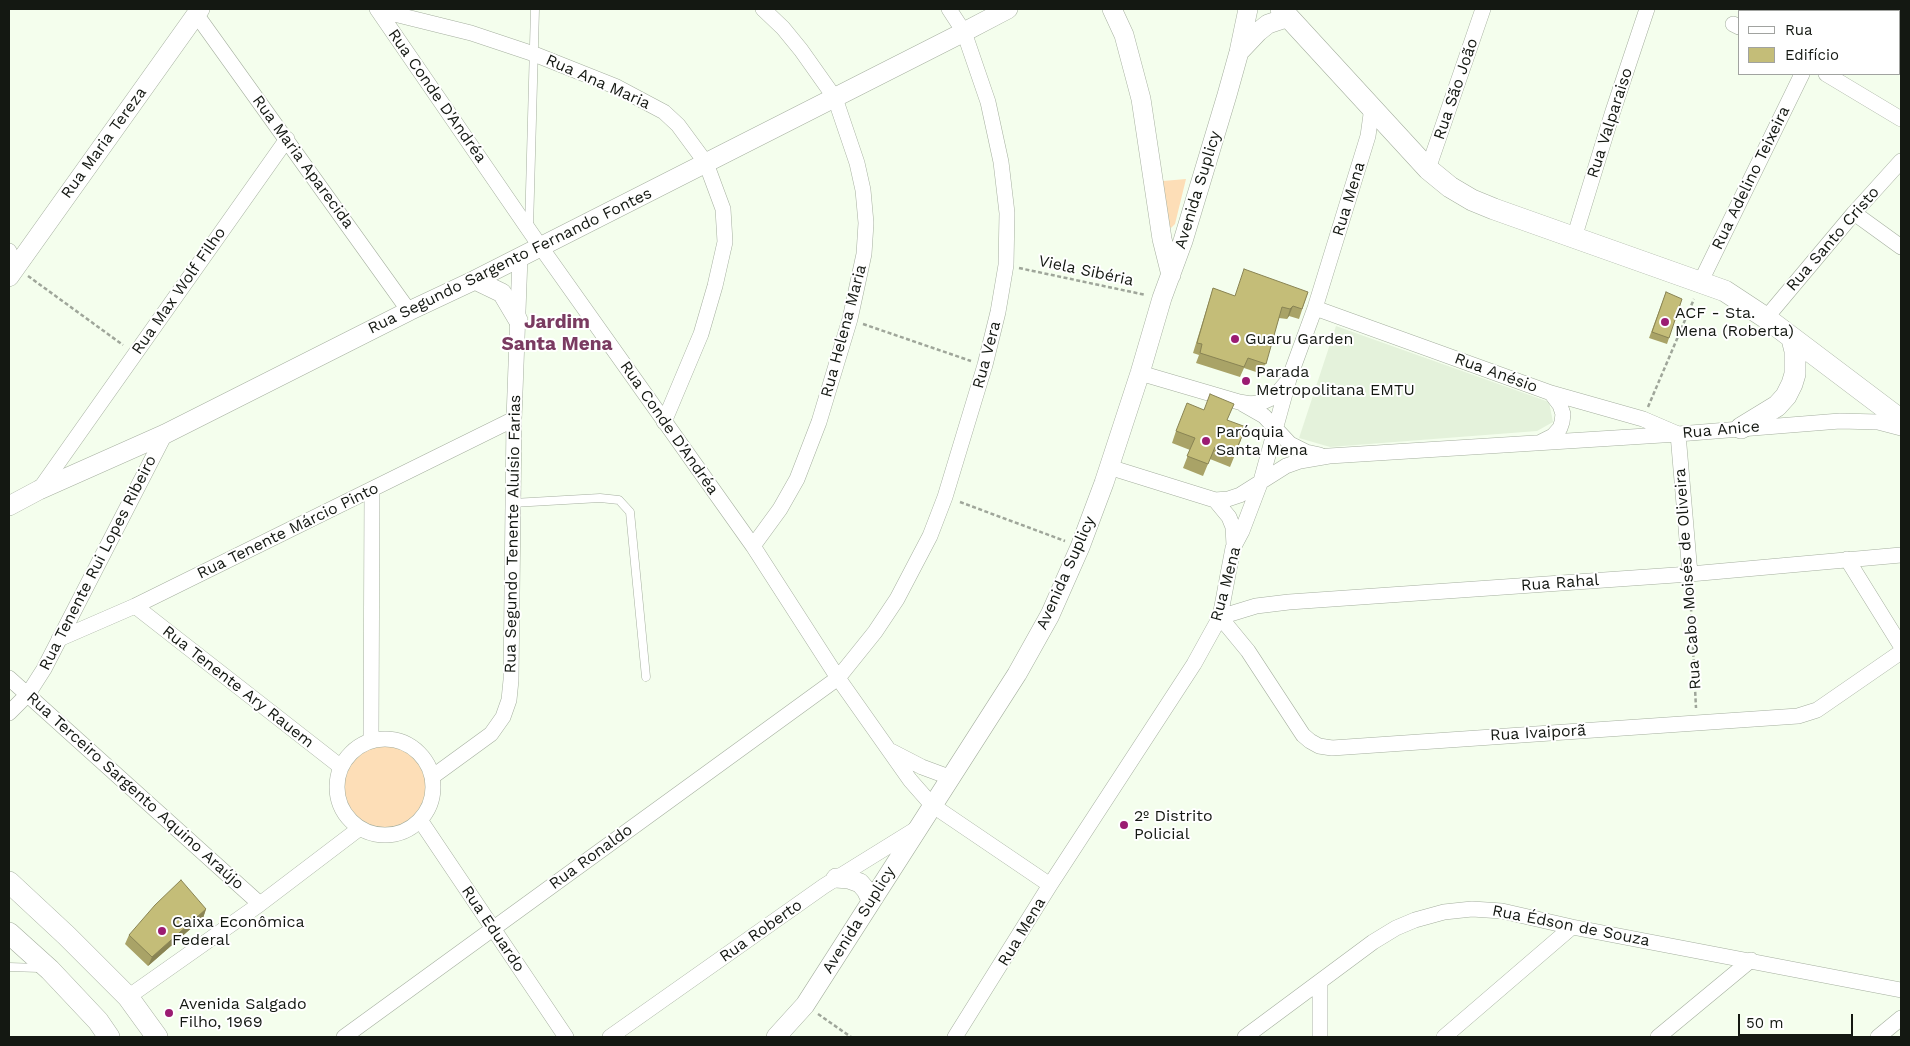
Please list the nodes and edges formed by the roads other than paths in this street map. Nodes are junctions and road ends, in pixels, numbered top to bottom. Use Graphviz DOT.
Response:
graph roads {
  1 [pos="536,9"];
  2 [pos="763,9"];
  3 [pos="949,9"];
  4 [pos="1008,9"];
  5 [pos="1112,9"];
  6 [pos="1248,9"];
  7 [pos="1483,9"];
  8 [pos="1647,9"];
  9 [pos="377,10"];
  10 [pos="198,12"];
  11 [pos="1285,13"];
  12 [pos="964,32"];
  13 [pos="1239,52"];
  14 [pos="534,54"];
  15 [pos="1802,75"];
  16 [pos="1828,75"];
  17 [pos="835,98"];
  18 [pos="1372,107"];
  19 [pos="1901,118"];
  20 [pos="287,139"];
  21 [pos="1901,161"];
  22 [pos="706,163"];
  23 [pos="1428,170"];
  24 [pos="1854,213"];
  25 [pos="529,230"];
  26 [pos="1574,238"];
  27 [pos="540,246"];
  28 [pos="1901,247"];
  29 [pos="520,257"];
  30 [pos="11,265"];
  31 [pos="1171,275"];
  32 [pos="476,280"];
  33 [pos="1701,281"];
  34 [pos="1315,308"];
  35 [pos="409,310"];
  36 [pos="1766,318"];
  37 [pos="518,320"];
  38 [pos="1792,339"];
  39 [pos="1140,373"];
  40 [pos="1289,379"];
  41 [pos="1551,392"];
  42 [pos="1239,402"];
  43 [pos="514,419"];
  44 [pos="1901,420"];
  45 [pos="664,422"];
  46 [pos="1741,428"];
  47 [pos="1901,428"];
  48 [pos="1276,429"];
  49 [pos="165,434"];
  50 [pos="1678,434"];
  51 [pos="72,443"];
  52 [pos="1540,443"];
  53 [pos="1329,456"];
  54 [pos="1109,467"];
  55 [pos="76,474"];
  56 [pos="1261,481"];
  57 [pos="372,489"];
  58 [pos="39,490"];
  59 [pos="1215,500"];
  60 [pos="513,503"];
  61 [pos="9,506"];
  62 [pos="753,546"];
  63 [pos="1233,548"];
  64 [pos="1901,555"];
  65 [pos="1847,559"];
  66 [pos="1690,574"];
  67 [pos="135,606"];
  68 [pos="1220,617"];
  69 [pos="59,639"];
  70 [pos="1901,646"];
  71 [pos="1901,652"];
  72 [pos="646,677"];
  73 [pos="9,678"];
  74 [pos="838,678"];
  75 [pos="28,694"];
  76 [pos="9,713"];
  77 [pos="371,740"];
  78 [pos="890,750"];
  79 [pos="341,767"];
  80 [pos="432,777"];
  81 [pos="950,777"];
  82 [pos="932,805"];
  83 [pos="420,820"];
  84 [pos="360,828"];
  85 [pos="916,829"];
  86 [pos="836,878"];
  87 [pos="9,882"];
  88 [pos="1050,885"];
  89 [pos="871,900"];
  90 [pos="260,904"];
  91 [pos="1572,927"];
  92 [pos="492,929"];
  93 [pos="9,936"];
  94 [pos="1751,960"];
  95 [pos="9,967"];
  96 [pos="50,970"];
  97 [pos="1320,982"];
  98 [pos="1901,990"];
  99 [pos="128,997"];
  100 [pos="1901,1018"];
  101 [pos="101,1032"];
  102 [pos="1452,1035"];
  103 [pos="157,1037"];
  104 [pos="344,1037"];
  105 [pos="566,1037"];
  106 [pos="610,1037"];
  107 [pos="776,1037"];
  108 [pos="955,1037"];
  109 [pos="1245,1037"];
  110 [pos="1320,1037"];
  111 [pos="1658,1037"];
  112 [pos="1878,1037"];
  1 -- 14 [label="lane"];
  2 -- 17 [label="street, Rua Helena Maria"];
  3 -- 12 [label="street, Rua Vera"];
  4 -- 12 [label="street, Rua Segundo Sargento Fernando Fontes"];
  5 -- 31 [label="street"];
  6 -- 13 [label="street, Avenida Suplicy"];
  7 -- 23 [label="street, Rua São João"];
  8 -- 26 [label="street, Rua Valparaiso"];
  9 -- 14 [label="street, Rua Ana Maria"];
  9 -- 25 [label="street, Rua Conde D'Andréa"];
  10 -- 20 [label="street, Rua Maria Aparecida"];
  10 -- 30 [label="street, Rua Maria Tereza"];
  11 -- 13 [label="street, Avenida Suplicy"];
  11 -- 18 [label="main road"];
  12 -- 17 [label="street, Rua Segundo Sargento Fernando Fontes"];
  12 -- 74 [label="street, Rua Vera"];
  13 -- 31 [label="street, Avenida Suplicy"];
  14 -- 22 [label="street, Rua Ana Maria"];
  14 -- 25 [label="lane"];
  15 -- 33 [label="street, Rua Adelino Teixeira"];
  16 -- 19 [label="street"];
  17 -- 22 [label="street, Rua Segundo Sargento Fernando Fontes"];
  17 -- 62 [label="street, Rua Helena Maria"];
  18 -- 23 [label="main road"];
  18 -- 34 [label="street, Rua Mena"];
  20 -- 35 [label="street, Rua Maria Aparecida"];
  20 -- 51 [label="street, Rua Max Wolf Filho"];
  21 -- 24 [label="street, Rua Santo Cristo"];
  22 -- 27 [label="street, Rua Segundo Sargento Fernando Fontes"];
  22 -- 45 [label="street, Rua Ana Maria"];
  23 -- 26 [label="main road"];
  24 -- 28 [label="street"];
  24 -- 36 [label="street, Rua Santo Cristo"];
  25 -- 27 [label="street, Rua Conde D'Andréa"];
  26 -- 33 [label="main road"];
  27 -- 29 [label="street, Rua Segundo Sargento Fernando Fontes"];
  27 -- 45 [label="street, Rua Conde D'Andréa"];
  29 -- 32 [label="street, Rua Segundo Sargento Fernando Fontes"];
  29 -- 37 [label="street, Rua Segundo Tenente Aluísio Farias"];
  31 -- 39 [label="street, Avenida Suplicy"];
  32 -- 35 [label="street, Rua Segundo Sargento Fernando Fontes"];
  32 -- 37 [label="street"];
  33 -- 36 [label="main road"];
  34 -- 40 [label="street, Rua Mena"];
  34 -- 41 [label="street, Rua Anésio"];
  35 -- 49 [label="street, Rua Segundo Sargento Fernando Fontes"];
  36 -- 38 [label="main road"];
  37 -- 43 [label="street, Rua Segundo Tenente Aluísio Farias"];
  38 -- 44 [label="main road"];
  38 -- 46 [label="main road"];
  39 -- 42 [label="street"];
  39 -- 54 [label="street, Avenida Suplicy"];
  40 -- 42 [label="street"];
  40 -- 48 [label="street, Rua Mena"];
  41 -- 50 [label="street, Rua Anésio"];
  41 -- 52 [label="street"];
  42 -- 48 [label="street, Rua Anice"];
  43 -- 57 [label="street, Rua Tenente Márcio Pinto"];
  43 -- 60 [label="street, Rua Segundo Tenente Aluísio Farias"];
  45 -- 62 [label="street, Rua Conde D'Andréa"];
  46 -- 47 [label="street, Rua Anice"];
  46 -- 50 [label="street, Rua Anice"];
  48 -- 53 [label="street, Rua Anice"];
  48 -- 56 [label="street, Rua Mena"];
  49 -- 55 [label="street, Rua Segundo Sargento Fernando Fontes"];
  49 -- 69 [label="street, Rua Tenente Rui Lopes Ribeiro"];
  50 -- 52 [label="street, Rua Anice"];
  50 -- 66 [label="street, Rua Cabo Moisés de Oliveira"];
  51 -- 55 [label="street"];
  51 -- 58 [label="street, Rua Max Wolf Filho"];
  52 -- 53 [label="street, Rua Anice"];
  53 -- 56 [label="street, Rua Anice"];
  54 -- 59 [label="street"];
  54 -- 81 [label="street, Avenida Suplicy"];
  55 -- 58 [label="street, Rua Segundo Sargento Fernando Fontes"];
  56 -- 59 [label="street, Rua Anice"];
  56 -- 63 [label="street, Rua Mena"];
  57 -- 67 [label="street, Rua Tenente Márcio Pinto"];
  57 -- 77 [label="street"];
  58 -- 61 [label="street, Rua Segundo Sargento Fernando Fontes"];
  59 -- 63 [label="street"];
  60 -- 72 [label="lane"];
  60 -- 80 [label="street, Rua Segundo Tenente Aluísio Farias"];
  62 -- 74 [label="street, Rua Conde D'Andréa"];
  63 -- 68 [label="street, Rua Mena"];
  64 -- 65 [label="street, Rua Rahal"];
  65 -- 66 [label="street, Rua Rahal"];
  65 -- 70 [label="street"];
  66 -- 68 [label="street, Rua Rahal"];
  67 -- 69 [label="street, Rua Tenente Márcio Pinto"];
  67 -- 79 [label="street, Rua Tenente Ary Rauem"];
  68 -- 71 [label="street, Rua Ivaiporã"];
  68 -- 88 [label="street, Rua Mena"];
  69 -- 75 [label="street, Rua Tenente Rui Lopes Ribeiro"];
  73 -- 75 [label="street, Rua Terceiro Sargento Aquino Araújo"];
  74 -- 78 [label="street, Rua Conde D'Andréa"];
  74 -- 92 [label="street, Rua Ronaldo"];
  75 -- 76 [label="street, Rua Tenente Rui Lopes Ribeiro"];
  75 -- 90 [label="street, Rua Terceiro Sargento Aquino Araújo"];
  77 -- 79 [label="street"];
  77 -- 80 [label="street"];
  78 -- 81 [label="street, Rua Conde D'Andréa"];
  78 -- 82 [label="street, Rua Conde D'Andréa"];
  79 -- 84 [label="street"];
  80 -- 83 [label="street"];
  81 -- 82 [label="street, Avenida Suplicy"];
  82 -- 85 [label="street, Avenida Suplicy"];
  82 -- 88 [label="street, Rua Conde D'Andréa"];
  83 -- 84 [label="street"];
  83 -- 92 [label="street, Rua Eduardo"];
  84 -- 90 [label="street"];
  85 -- 86 [label="street, Rua Roberto"];
  85 -- 89 [label="street, Avenida Suplicy"];
  86 -- 89 [label="street"];
  86 -- 106 [label="street, Rua Roberto"];
  87 -- 99 [label="main road"];
  88 -- 108 [label="street, Rua Mena"];
  89 -- 107 [label="street, Avenida Suplicy"];
  90 -- 99 [label="street"];
  91 -- 94 [label="street, Rua Édson de Souza"];
  91 -- 97 [label="street, Rua Édson de Souza"];
  91 -- 102 [label="street"];
  92 -- 104 [label="street, Rua Ronaldo"];
  92 -- 105 [label="street, Rua Eduardo"];
  93 -- 96 [label="main road"];
  94 -- 98 [label="street, Rua Édson de Souza"];
  94 -- 111 [label="street"];
  95 -- 96 [label="lane"];
  96 -- 101 [label="main road"];
  97 -- 109 [label="street, Rua Édson de Souza"];
  97 -- 110 [label="street"];
  99 -- 103 [label="main road"];
  100 -- 112 [label="street"];
}
